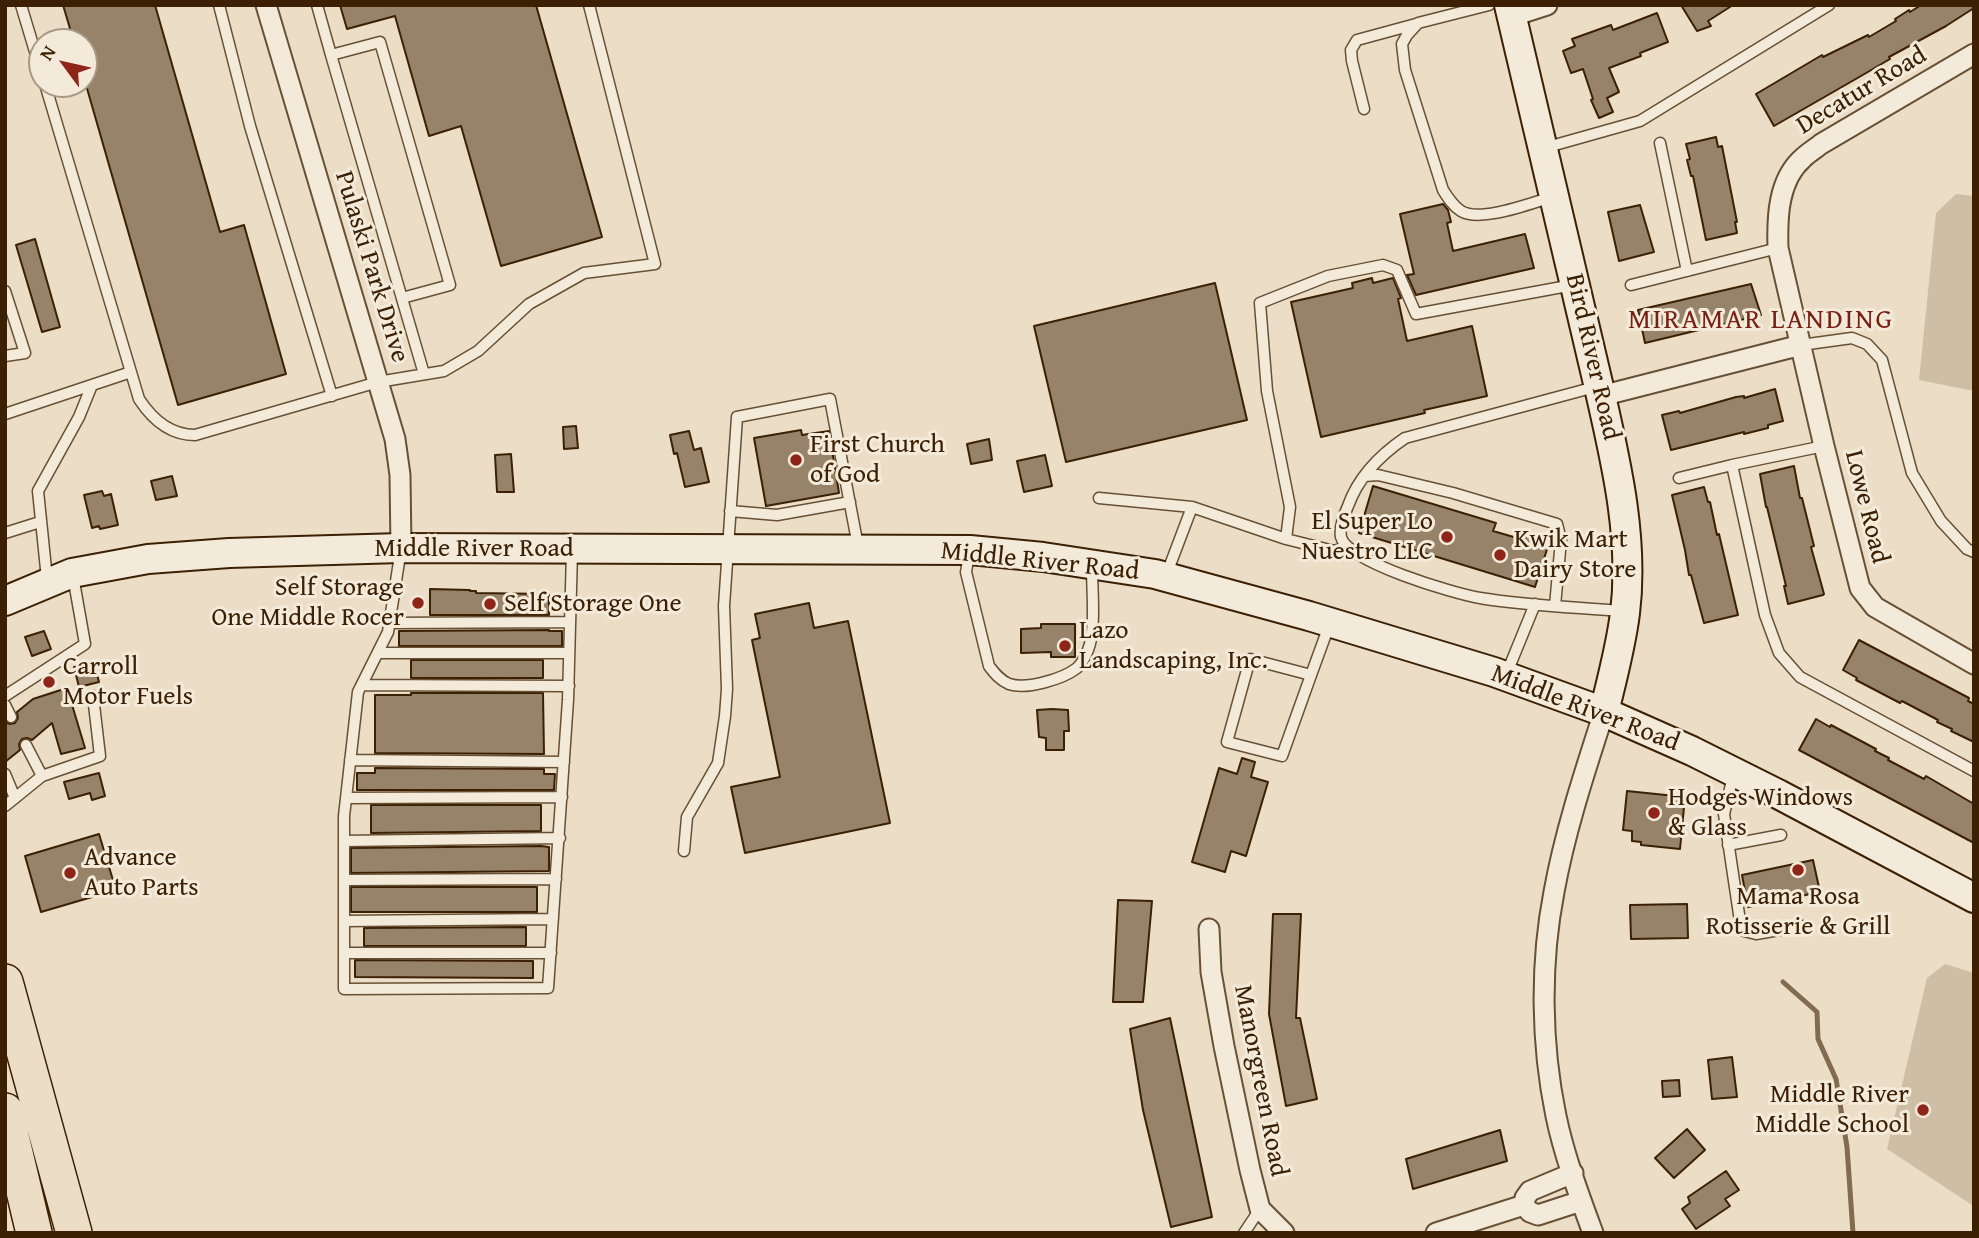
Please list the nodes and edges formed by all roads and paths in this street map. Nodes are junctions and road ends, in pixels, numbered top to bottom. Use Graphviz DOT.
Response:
graph roads {
  1 [pos="22,5"];
  2 [pos="219,5"];
  3 [pos="266,5"];
  4 [pos="317,5"];
  5 [pos="589,5"];
  6 [pos="1547,5"];
  7 [pos="1829,5"];
  8 [pos="1504,9"];
  9 [pos="1418,23"];
  10 [pos="29,28"];
  11 [pos="1974,54"];
  12 [pos="331,55"];
  13 [pos="49,98"];
  14 [pos="1364,109"];
  15 [pos="1660,143"];
  16 [pos="1544,148"];
  17 [pos="1555,197"];
  18 [pos="1777,248"];
  19 [pos="1687,271"];
  20 [pos="1575,285"];
  21 [pos="1631,285"];
  22 [pos="5,291"];
  23 [pos="402,298"];
  24 [pos="1801,345"];
  25 [pos="5,356"];
  26 [pos="131,372"];
  27 [pos="424,374"];
  28 [pos="378,382"];
  29 [pos="92,385"];
  30 [pos="1600,391"];
  31 [pos="332,396"];
  32 [pos="5,414"];
  33 [pos="1824,446"];
  34 [pos="1732,465"];
  35 [pos="1366,476"];
  36 [pos="1679,478"];
  37 [pos="1099,498"];
  38 [pos="850,502"];
  39 [pos="1192,507"];
  40 [pos="730,512"];
  41 [pos="40,522"];
  42 [pos="5,533"];
  43 [pos="1286,539"];
  44 [pos="1347,547"];
  45 [pos="401,548"];
  46 [pos="572,549"];
  47 [pos="727,549"];
  48 [pos="859,550"];
  49 [pos="970,550"];
  50 [pos="1974,552"];
  51 [pos="1092,564"];
  52 [pos="1165,577"];
  53 [pos="60,578"];
  54 [pos="5,601"];
  55 [pos="1535,604"];
  56 [pos="1555,606"];
  57 [pos="1626,611"];
  58 [pos="570,622"];
  59 [pos="1330,622"];
  60 [pos="390,623"];
  61 [pos="378,653"];
  62 [pos="569,653"];
  63 [pos="1974,664"];
  64 [pos="1311,675"];
  65 [pos="1505,676"];
  66 [pos="362,684"];
  67 [pos="569,686"];
  68 [pos="5,696"];
  69 [pos="93,696"];
  70 [pos="5,705"];
  71 [pos="1604,712"];
  72 [pos="11,717"];
  73 [pos="26,745"];
  74 [pos="350,760"];
  75 [pos="564,762"];
  76 [pos="1974,771"];
  77 [pos="1735,772"];
  78 [pos="5,774"];
  79 [pos="42,776"];
  80 [pos="15,797"];
  81 [pos="562,797"];
  82 [pos="346,798"];
  83 [pos="5,806"];
  84 [pos="1781,835"];
  85 [pos="559,838"];
  86 [pos="344,841"];
  87 [pos="1728,845"];
  88 [pos="684,851"];
  89 [pos="556,879"];
  90 [pos="344,880"];
  91 [pos="1974,898"];
  92 [pos="553,919"];
  93 [pos="344,921"];
  94 [pos="1802,926"];
  95 [pos="1209,929"];
  96 [pos="344,953"];
  97 [pos="551,953"];
  98 [pos="5,982"];
  99 [pos="5,1111"];
  100 [pos="1573,1173"];
  101 [pos="1581,1201"];
  102 [pos="1524,1205"];
  103 [pos="1260,1209"];
  104 [pos="34,1233"];
  105 [pos="74,1233"];
  106 [pos="1244,1233"];
  107 [pos="1284,1233"];
  108 [pos="1436,1233"];
  109 [pos="1593,1233"];
  1 -- 10 [label="lane"];
  2 -- 31 [label="lane"];
  3 -- 28 [label="street, Pulaski Park Drive"];
  4 -- 12 [label="lane"];
  5 -- 27 [label="lane"];
  6 -- 8 [label="street"];
  7 -- 16 [label="lane"];
  8 -- 9 [label="lane"];
  8 -- 16 [label="street, Bird River Road"];
  9 -- 14 [label="lane"];
  9 -- 17 [label="lane"];
  11 -- 18 [label="street, Decatur Road"];
  12 -- 23 [label="lane"];
  12 -- 23 [label="lane"];
  13 -- 26 [label="lane"];
  15 -- 19 [label="lane"];
  16 -- 17 [label="street, Bird River Road"];
  17 -- 20 [label="street, Bird River Road"];
  18 -- 19 [label="lane"];
  18 -- 24 [label="street, Decatur Road"];
  19 -- 21 [label="lane"];
  20 -- 30 [label="street, Bird River Road"];
  20 -- 43 [label="lane"];
  22 -- 25 [label="lane"];
  23 -- 27 [label="lane"];
  24 -- 30 [label="street"];
  24 -- 33 [label="street, Lowe Road"];
  24 -- 50 [label="lane"];
  26 -- 29 [label="lane"];
  26 -- 31 [label="lane"];
  27 -- 28 [label="lane"];
  28 -- 31 [label="lane"];
  28 -- 45 [label="street, Pulaski Park Drive"];
  29 -- 32 [label="lane"];
  29 -- 41 [label="lane"];
  30 -- 35 [label="lane"];
  30 -- 57 [label="street, Bird River Road"];
  33 -- 34 [label="lane"];
  33 -- 63 [label="street, Lowe Road"];
  34 -- 36 [label="lane"];
  34 -- 76 [label="lane"];
  35 -- 44 [label="lane"];
  35 -- 56 [label="lane"];
  37 -- 39 [label="lane"];
  38 -- 40 [label="lane"];
  38 -- 40 [label="lane"];
  38 -- 48 [label="lane"];
  39 -- 43 [label="lane"];
  39 -- 52 [label="lane"];
  40 -- 47 [label="lane"];
  41 -- 42 [label="lane"];
  41 -- 53 [label="lane"];
  43 -- 44 [label="lane"];
  44 -- 55 [label="lane"];
  45 -- 46 [label="street, Middle River Road"];
  45 -- 53 [label="street, Middle River Road"];
  45 -- 60 [label="lane"];
  46 -- 47 [label="street, Middle River Road"];
  46 -- 58 [label="lane"];
  47 -- 48 [label="street, Middle River Road"];
  47 -- 88 [label="lane"];
  48 -- 49 [label="street, Middle River Road"];
  49 -- 51 [label="street, Middle River Road"];
  49 -- 51 [label="lane"];
  51 -- 52 [label="street, Middle River Road"];
  52 -- 59 [label="street, Middle River Road"];
  53 -- 54 [label="street, Middle River Road"];
  53 -- 68 [label="lane"];
  55 -- 56 [label="lane"];
  55 -- 65 [label="lane"];
  56 -- 57 [label="lane"];
  57 -- 71 [label="street, Bird River Road"];
  58 -- 60 [label="lane"];
  58 -- 62 [label="lane"];
  59 -- 64 [label="lane"];
  59 -- 65 [label="street, Middle River Road"];
  60 -- 61 [label="lane"];
  61 -- 62 [label="lane"];
  61 -- 66 [label="lane"];
  62 -- 67 [label="lane"];
  64 -- 64 [label="lane"];
  65 -- 71 [label="street, Middle River Road"];
  66 -- 67 [label="lane"];
  66 -- 74 [label="lane"];
  67 -- 75 [label="lane"];
  69 -- 79 [label="lane"];
  70 -- 72 [label="lane"];
  71 -- 77 [label="street, Middle River Road"];
  71 -- 100 [label="street"];
  73 -- 79 [label="lane"];
  74 -- 75 [label="lane"];
  74 -- 82 [label="lane"];
  75 -- 81 [label="lane"];
  77 -- 87 [label="lane"];
  77 -- 91 [label="street, Middle River Road"];
  78 -- 80 [label="lane"];
  79 -- 80 [label="lane"];
  80 -- 83 [label="lane"];
  81 -- 82 [label="lane"];
  81 -- 85 [label="lane"];
  82 -- 86 [label="lane"];
  84 -- 87 [label="lane"];
  85 -- 86 [label="lane"];
  85 -- 89 [label="lane"];
  86 -- 90 [label="lane"];
  87 -- 94 [label="lane"];
  89 -- 90 [label="lane"];
  89 -- 92 [label="lane"];
  90 -- 93 [label="lane"];
  92 -- 93 [label="lane"];
  92 -- 97 [label="lane"];
  93 -- 96 [label="lane"];
  95 -- 103 [label="street, Manorgreen Road"];
  96 -- 97 [label="lane"];
  96 -- 97 [label="lane"];
  98 -- 105 [label="highway"];
  99 -- 104 [label="highway"];
  100 -- 101 [label="street"];
  100 -- 102 [label="street"];
  101 -- 102 [label="street"];
  101 -- 109 [label="street"];
  102 -- 108 [label="street"];
  103 -- 106 [label="lane"];
  103 -- 107 [label="street, Manorgreen Road"];
}
